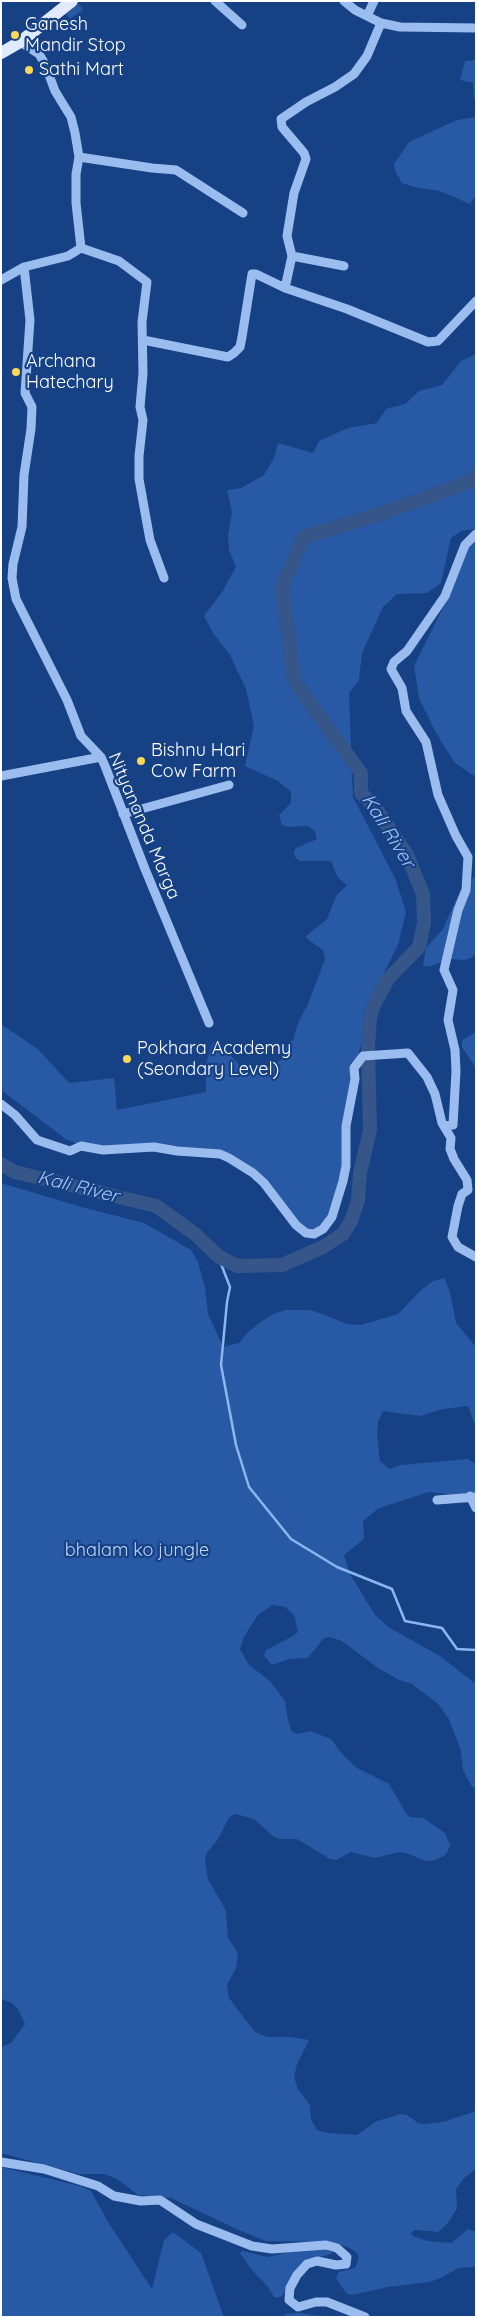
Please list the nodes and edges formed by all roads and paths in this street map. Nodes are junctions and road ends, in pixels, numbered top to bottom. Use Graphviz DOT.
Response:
graph roads {
  1 [pos="72,1"];
  2 [pos="215,1"];
  3 [pos="344,1"];
  4 [pos="374,1"];
  5 [pos="366,16"];
  6 [pos="381,23"];
  7 [pos="242,25"];
  8 [pos="476,28"];
  9 [pos="20,42"];
  10 [pos="1,53"];
  11 [pos="79,157"];
  12 [pos="244,213"];
  13 [pos="81,248"];
  14 [pos="292,256"];
  15 [pos="344,266"];
  16 [pos="24,267"];
  17 [pos="1,280"];
  18 [pos="284,288"];
  19 [pos="476,301"];
  20 [pos="143,340"];
  21 [pos="476,534"];
  22 [pos="164,578"];
  23 [pos="101,757"];
  24 [pos="1,776"];
  25 [pos="229,785"];
  26 [pos="123,814"];
  27 [pos="209,1023"];
  28 [pos="1,1104"];
  29 [pos="445,1126"];
  30 [pos="476,1257"];
  31 [pos="473,1496"];
  32 [pos="437,1500"];
  33 [pos="476,1508"];
  34 [pos="1,2162"];
  35 [pos="365,2317"];
  1 -- 9 [label="main road"];
  2 -- 7 [label="street"];
  3 -- 5 [label="street"];
  4 -- 5 [label="street"];
  5 -- 6 [label="street"];
  6 -- 8 [label="street"];
  6 -- 14 [label="street"];
  9 -- 10 [label="main road"];
  9 -- 11 [label="street"];
  11 -- 12 [label="street"];
  11 -- 13 [label="street"];
  13 -- 16 [label="street"];
  13 -- 20 [label="street"];
  14 -- 15 [label="street"];
  14 -- 18 [label="street"];
  16 -- 17 [label="street"];
  16 -- 23 [label="street, Nityananda Marga"];
  18 -- 19 [label="street"];
  18 -- 20 [label="street"];
  20 -- 22 [label="street"];
  21 -- 29 [label="street"];
  23 -- 24 [label="street"];
  23 -- 26 [label="street, Nityananda Marga"];
  25 -- 26 [label="street"];
  26 -- 27 [label="street, Nityananda Marga"];
  28 -- 29 [label="street"];
  29 -- 30 [label="street"];
  31 -- 32 [label="street"];
  31 -- 33 [label="street"];
  34 -- 35 [label="street"];
}
